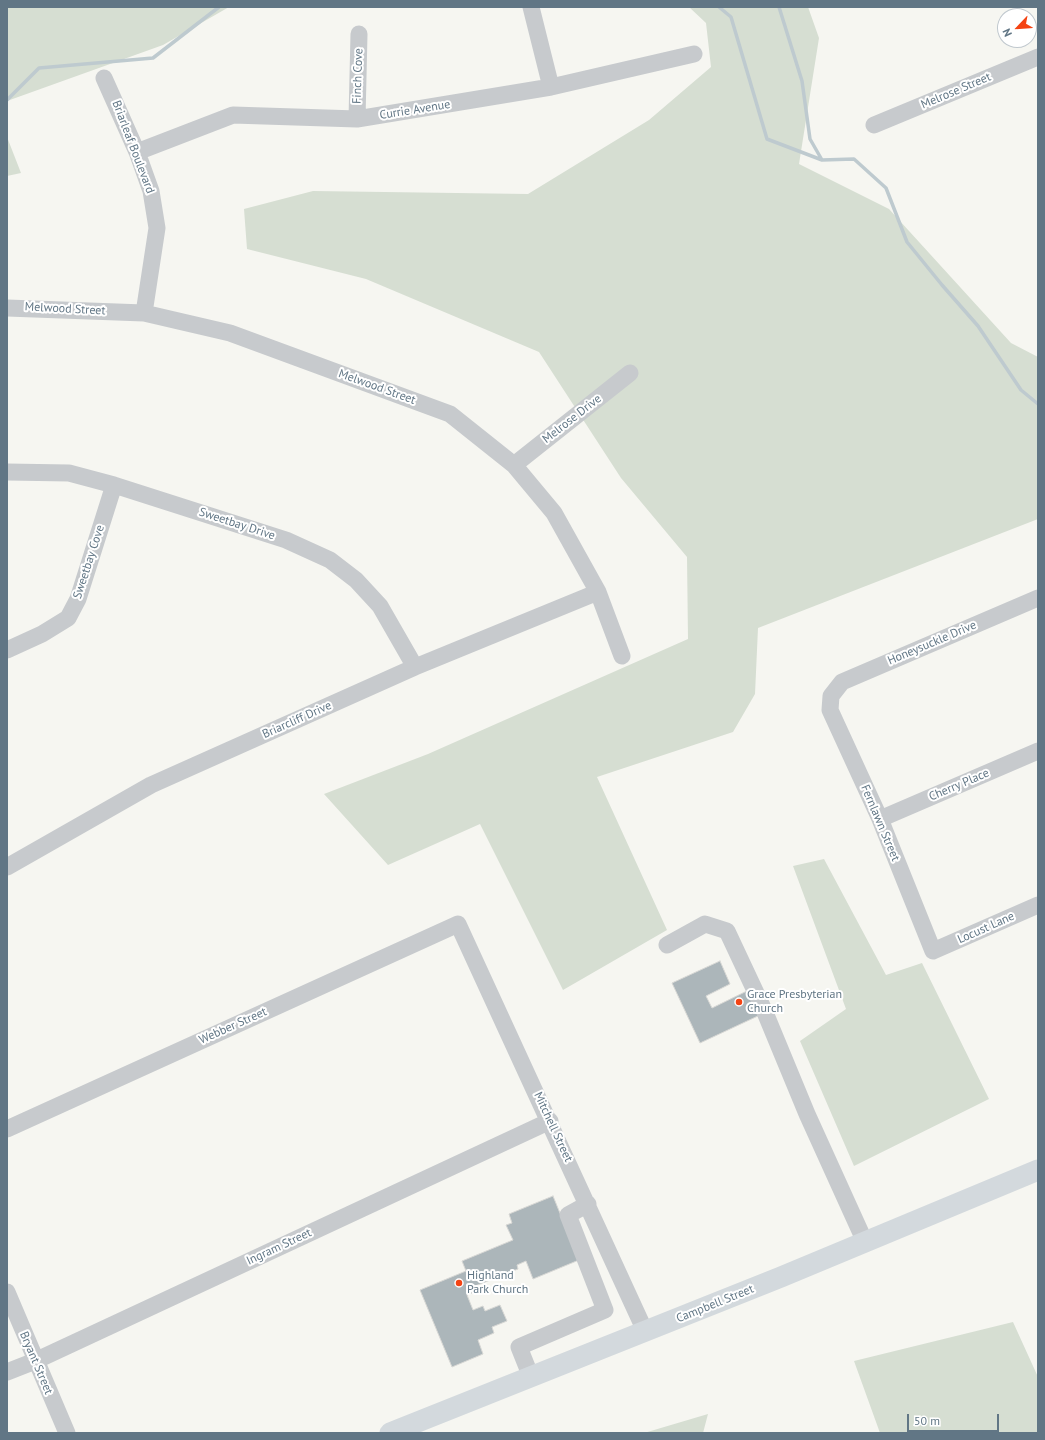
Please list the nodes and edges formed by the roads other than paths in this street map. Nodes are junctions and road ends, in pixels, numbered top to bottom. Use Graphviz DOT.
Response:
graph roads {
  1 [pos="531,7"];
  2 [pos="360,34"];
  3 [pos="694,54"];
  4 [pos="1038,57"];
  5 [pos="104,78"];
  6 [pos="551,87"];
  7 [pos="356,119"];
  8 [pos="874,125"];
  9 [pos="137,152"];
  10 [pos="7,308"];
  11 [pos="144,313"];
  12 [pos="630,373"];
  13 [pos="514,465"];
  14 [pos="7,472"];
  15 [pos="114,485"];
  16 [pos="598,592"];
  17 [pos="1038,598"];
  18 [pos="7,650"];
  19 [pos="622,656"];
  20 [pos="415,667"];
  21 [pos="831,696"];
  22 [pos="1038,751"];
  23 [pos="880,819"];
  24 [pos="7,867"];
  25 [pos="1038,905"];
  26 [pos="458,924"];
  27 [pos="667,945"];
  28 [pos="933,951"];
  29 [pos="550,1121"];
  30 [pos="7,1129"];
  31 [pos="1038,1170"];
  32 [pos="588,1204"];
  33 [pos="865,1242"];
  34 [pos="7,1292"];
  35 [pos="646,1332"];
  36 [pos="35,1361"];
  37 [pos="7,1372"];
  38 [pos="531,1377"];
  39 [pos="67,1433"];
  40 [pos="390,1433"];
  1 -- 6 [label="street"];
  2 -- 7 [label="street, Finch Cove"];
  3 -- 6 [label="street, Currie Avenue"];
  4 -- 8 [label="street, Melrose Street"];
  5 -- 9 [label="street, Briarleaf Boulevard"];
  6 -- 7 [label="street, Currie Avenue"];
  7 -- 9 [label="street, Currie Avenue"];
  9 -- 11 [label="street, Briarleaf Boulevard"];
  10 -- 11 [label="street, Melwood Street"];
  11 -- 13 [label="street, Melwood Street"];
  12 -- 13 [label="street, Melrose Drive"];
  13 -- 16 [label="street, Melwood Street"];
  14 -- 15 [label="street, Sweetbay Drive"];
  15 -- 18 [label="street, Sweetbay Cove"];
  15 -- 20 [label="street, Sweetbay Drive"];
  16 -- 19 [label="street, Melwood Street"];
  16 -- 20 [label="street, Briarcliff Drive"];
  17 -- 21 [label="street, Honeysuckle Drive"];
  20 -- 24 [label="street, Briarcliff Drive"];
  21 -- 23 [label="street, Fernlawn Street"];
  22 -- 23 [label="street, Cherry Place"];
  23 -- 28 [label="street, Fernlawn Street"];
  25 -- 28 [label="street, Locust Lane"];
  26 -- 29 [label="street, Mitchell Street"];
  26 -- 30 [label="street, Webber Street"];
  27 -- 33 [label="street"];
  29 -- 32 [label="street, Mitchell Street"];
  29 -- 36 [label="street, Ingram Street"];
  31 -- 33 [label="main road, Campbell Street"];
  32 -- 35 [label="street, Mitchell Street"];
  32 -- 38 [label="street"];
  33 -- 35 [label="main road, Campbell Street"];
  34 -- 36 [label="street, Bryant Street"];
  35 -- 38 [label="main road, Campbell Street"];
  36 -- 37 [label="street, Ingram Street"];
  36 -- 39 [label="street, Bryant Street"];
  38 -- 40 [label="main road, Campbell Street"];
}
